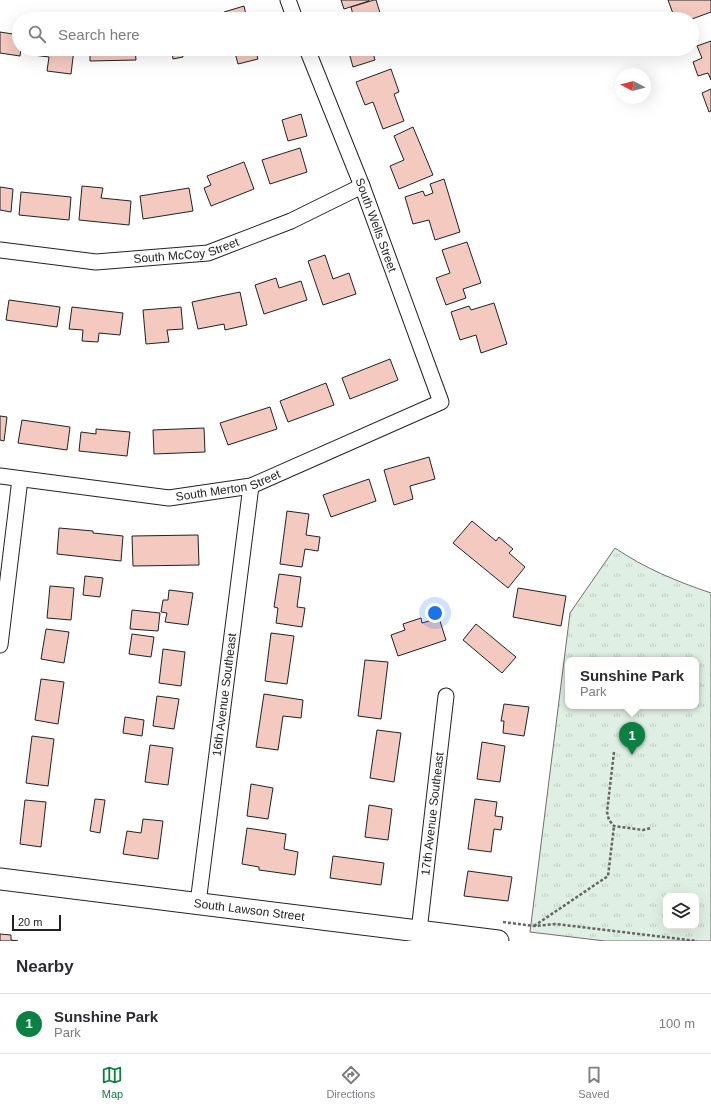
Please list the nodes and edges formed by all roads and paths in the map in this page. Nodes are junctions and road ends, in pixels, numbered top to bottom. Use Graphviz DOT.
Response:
graph roads {
  1 [pos="288,0"];
  2 [pos="292,12"];
  3 [pos="310,56"];
  4 [pos="362,186"];
  5 [pos="0,250"];
  6 [pos="441,402"];
  7 [pos="0,476"];
  8 [pos="20,479"];
  9 [pos="251,486"];
  10 [pos="0,645"];
  11 [pos="446,696"];
  12 [pos="614,752"];
  13 [pos="614,826"];
  14 [pos="651,828"];
  15 [pos="0,879"];
  16 [pos="198,903"];
  17 [pos="419,931"];
  18 [pos="490,940"];
  19 [pos="697,941"];
  1 -- 2 [label="street"];
  3 -- 4 [label="street, South Wells Street"];
  4 -- 5 [label="street, South McCoy Street"];
  4 -- 6 [label="street, South Wells Street"];
  6 -- 9 [label="street, South Merton Street"];
  7 -- 8 [label="street, South Merton Street"];
  8 -- 9 [label="street, South Merton Street"];
  8 -- 10 [label="street"];
  9 -- 16 [label="street, 16th Avenue Southeast"];
  11 -- 17 [label="street, 17th Avenue Southeast"];
  12 -- 13 [label="path"];
  13 -- 14 [label="path"];
  13 -- 19 [label="path"];
  15 -- 16 [label="street, South Lawson Street"];
  16 -- 17 [label="street, South Lawson Street"];
  17 -- 18 [label="street, South Lawson Street"];
}
